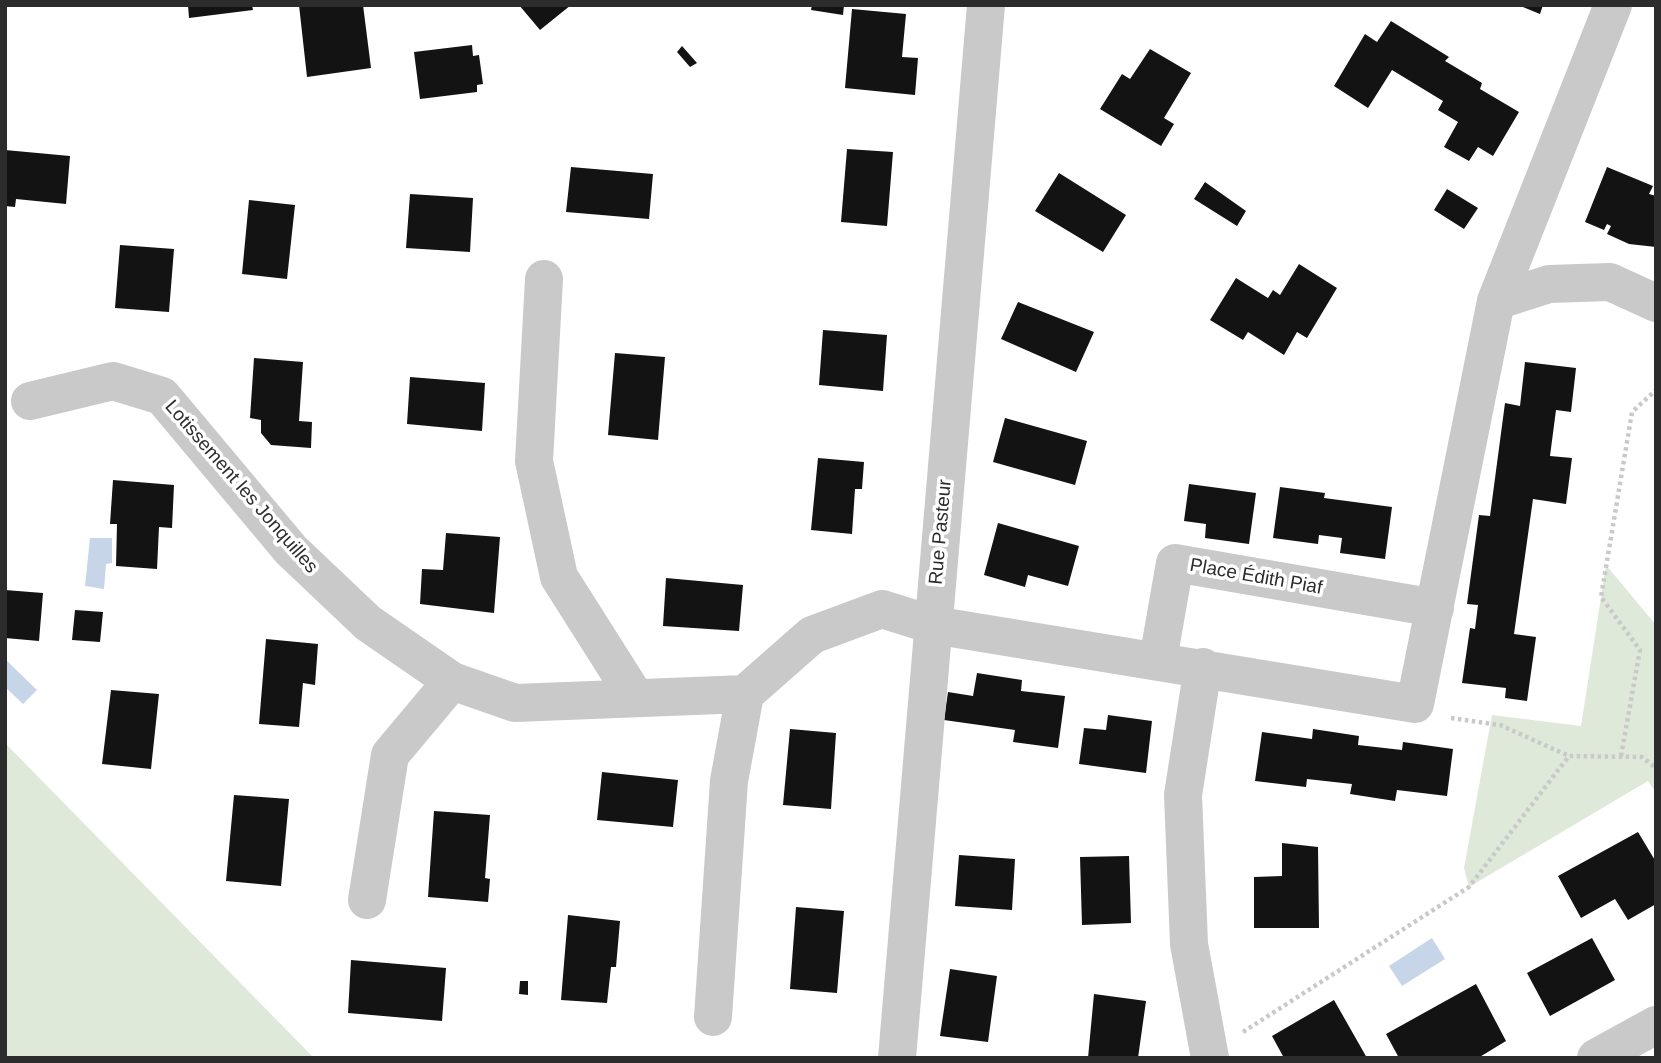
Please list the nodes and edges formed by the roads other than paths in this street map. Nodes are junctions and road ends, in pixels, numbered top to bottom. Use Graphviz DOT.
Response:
graph roads {
  1 [pos="986,5"];
  2 [pos="1614,5"];
  3 [pos="544,279"];
  4 [pos="1496,301"];
  5 [pos="1656,303"];
  6 [pos="30,401"];
  7 [pos="1435,608"];
  8 [pos="933,625"];
  9 [pos="1158,660"];
  10 [pos="1203,667"];
  11 [pos="452,681"];
  12 [pos="745,694"];
  13 [pos="635,697"];
  14 [pos="367,900"];
  15 [pos="713,1017"];
  16 [pos="1656,1025"];
  17 [pos="1209,1056"];
  18 [pos="897,1058"];
  19 [pos="1596,1058"];
  1 -- 8 [label="street, Rue Pasteur"];
  2 -- 4 [label="street"];
  3 -- 13 [label="street"];
  4 -- 5 [label="street"];
  4 -- 7 [label="street"];
  6 -- 11 [label="street, Lotissement les Jonquilles"];
  7 -- 9 [label="street, Place Édith Piaf"];
  7 -- 10 [label="street"];
  8 -- 9 [label="street"];
  8 -- 12 [label="street"];
  8 -- 18 [label="street, Rue Pasteur"];
  9 -- 10 [label="street"];
  10 -- 17 [label="street"];
  11 -- 13 [label="street, Lotissement les Jonquilles"];
  11 -- 14 [label="street"];
  12 -- 13 [label="street, Lotissement les Jonquilles"];
  12 -- 15 [label="street"];
  16 -- 19 [label="street"];
}
